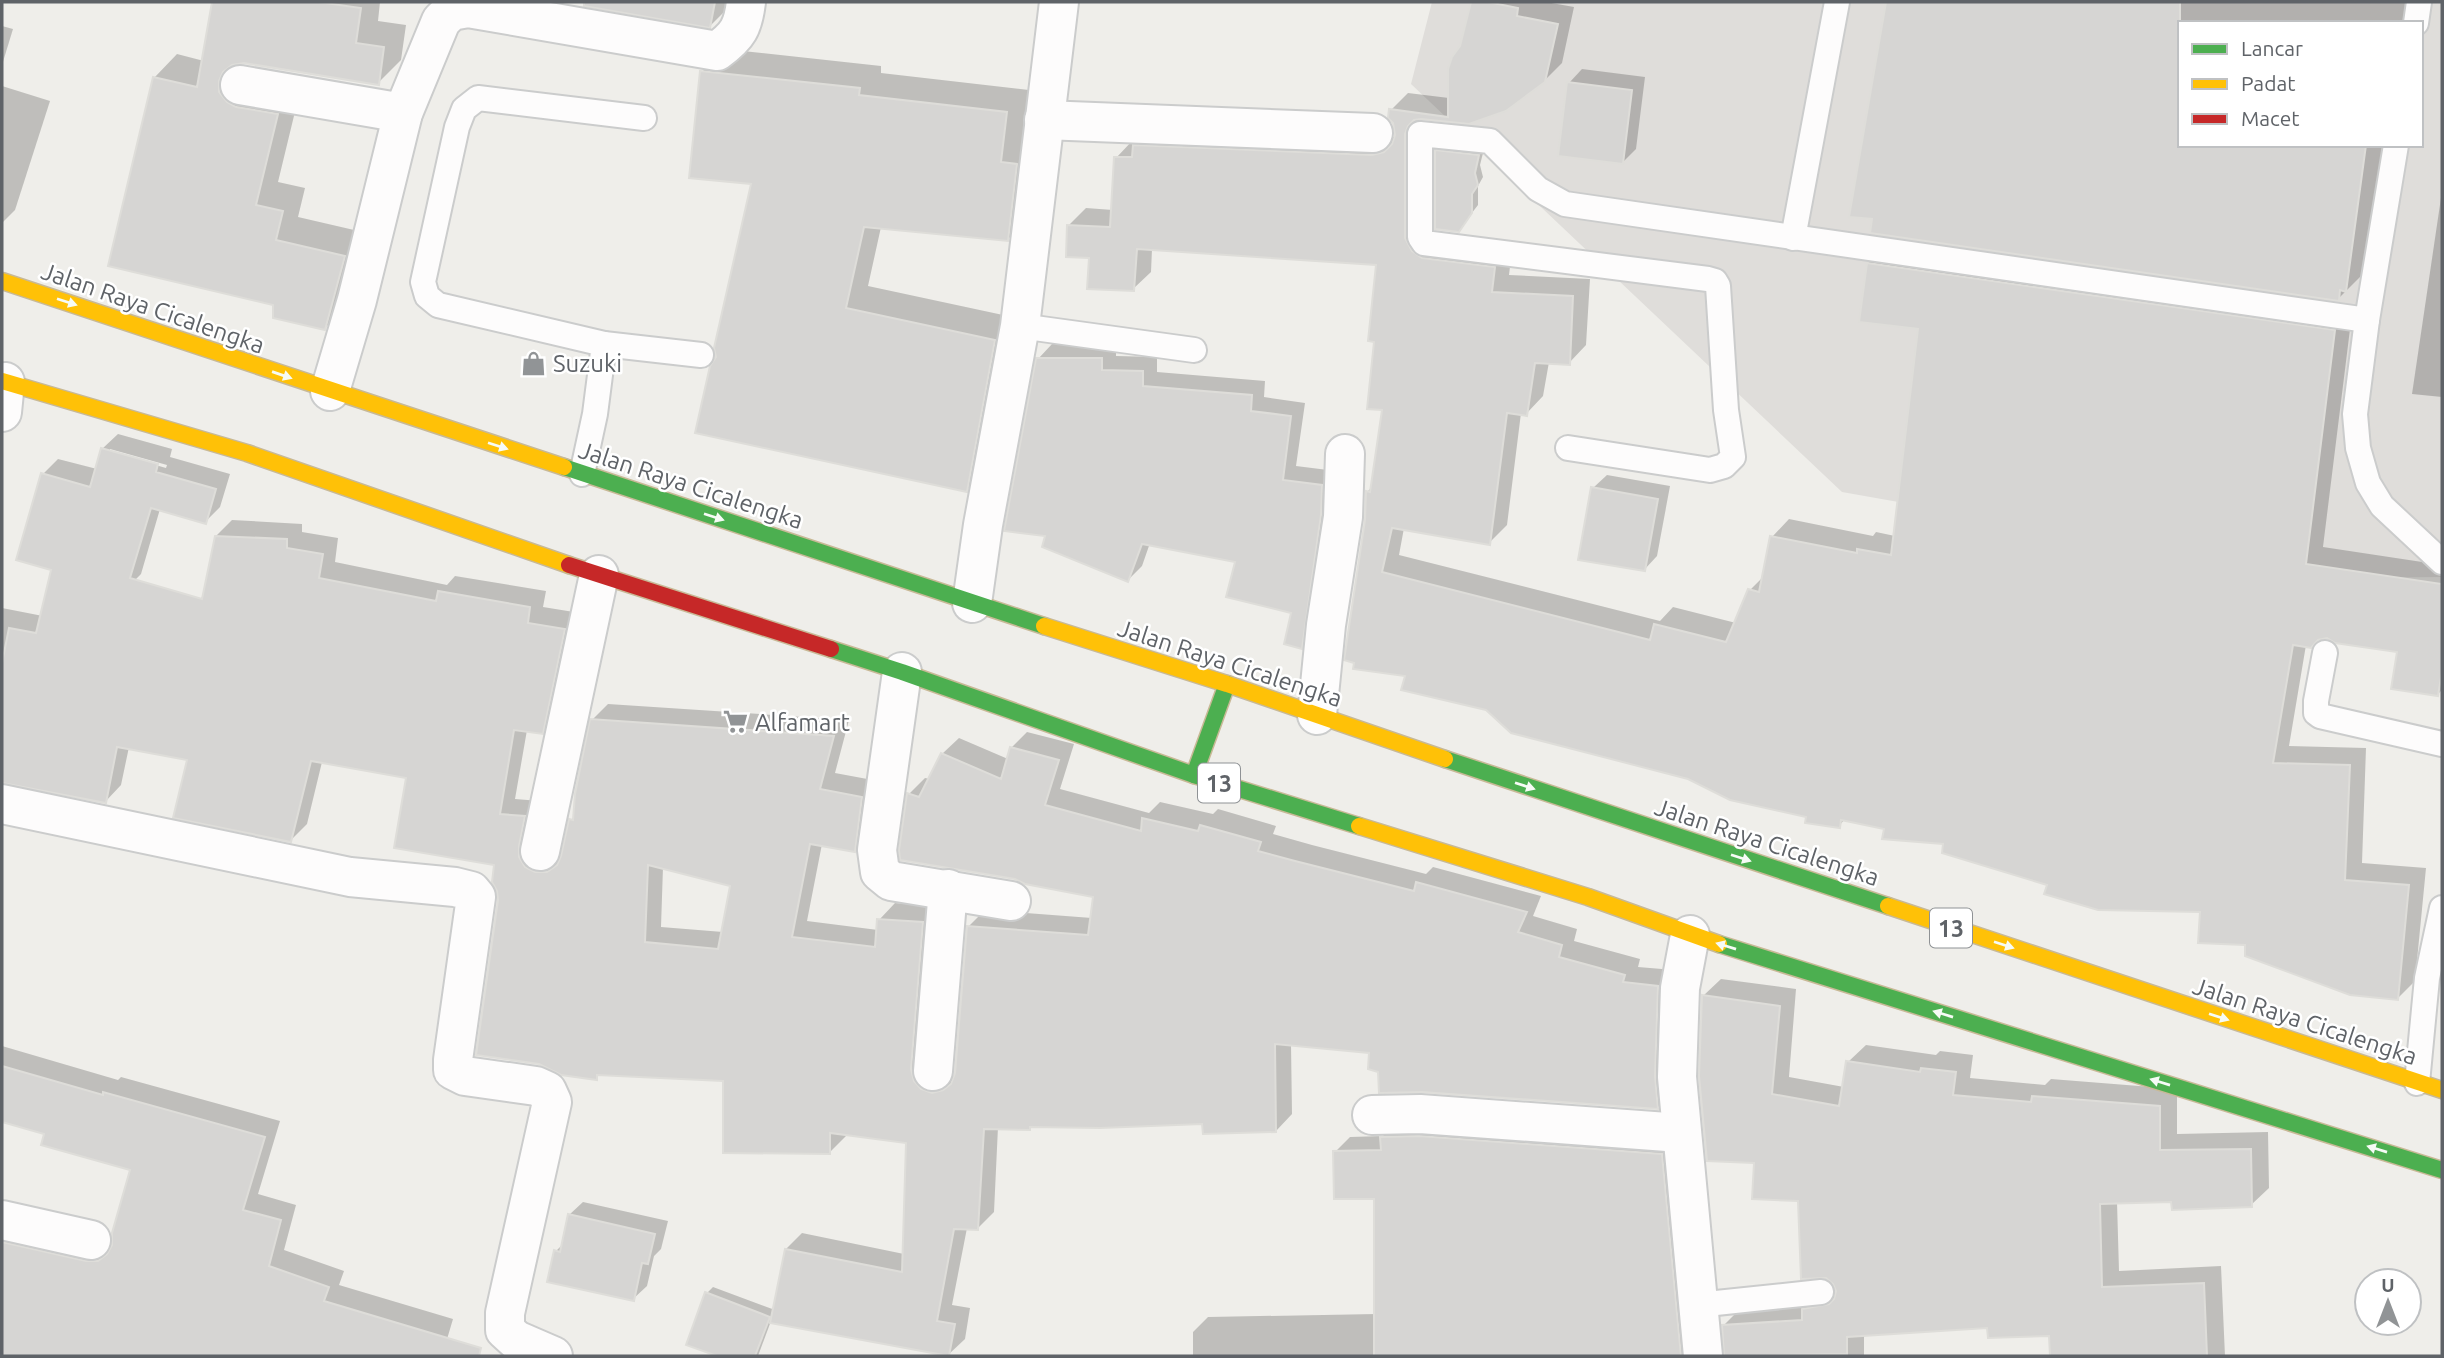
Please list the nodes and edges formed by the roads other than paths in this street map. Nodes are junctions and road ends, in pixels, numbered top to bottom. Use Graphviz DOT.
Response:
graph roads {
  1 [pos="746,2"];
  2 [pos="1059,2"];
  3 [pos="1837,2"];
  4 [pos="2419,2"];
  5 [pos="2416,21"];
  6 [pos="240,85"];
  7 [pos="403,113"];
  8 [pos="644,118"];
  9 [pos="1044,120"];
  10 [pos="1373,133"];
  11 [pos="2396,147"];
  12 [pos="1793,238"];
  13 [pos="2,281"];
  14 [pos="2367,320"];
  15 [pos="1020,326"];
  16 [pos="604,344"];
  17 [pos="1194,350"];
  18 [pos="701,355"];
  19 [pos="330,391"];
  20 [pos="3,392"];
  21 [pos="1568,448"];
  22 [pos="1345,454"];
  23 [pos="582,474"];
  24 [pos="2442,562"];
  25 [pos="598,576"];
  26 [pos="972,603"];
  27 [pos="2325,653"];
  28 [pos="902,672"];
  29 [pos="1227,684"];
  30 [pos="1317,715"];
  31 [pos="2442,744"];
  32 [pos="1194,775"];
  33 [pos="2,804"];
  34 [pos="540,850"];
  35 [pos="948,889"];
  36 [pos="1011,901"];
  37 [pos="2442,908"];
  38 [pos="1690,935"];
  39 [pos="933,1071"];
  40 [pos="2417,1083"];
  41 [pos="2442,1090"];
  42 [pos="1372,1115"];
  43 [pos="1681,1133"];
  44 [pos="2442,1170"];
  45 [pos="2,1220"];
  46 [pos="91,1240"];
  47 [pos="1821,1292"];
  48 [pos="1697,1305"];
  49 [pos="553,1356"];
  50 [pos="1703,1356"];
  1 -- 7 [label="street"];
  2 -- 9 [label="street"];
  3 -- 12 [label="lane"];
  4 -- 5 [label="lane"];
  6 -- 7 [label="street"];
  7 -- 19 [label="street"];
  8 -- 16 [label="lane"];
  9 -- 10 [label="street"];
  9 -- 15 [label="street"];
  11 -- 14 [label="lane"];
  12 -- 14 [label="lane"];
  12 -- 21 [label="lane"];
  13 -- 19 [label="highway, Jalan Raya Cicalengka / 13, one-way"];
  14 -- 24 [label="lane"];
  15 -- 17 [label="lane"];
  15 -- 26 [label="street"];
  16 -- 18 [label="lane"];
  16 -- 23 [label="lane"];
  19 -- 23 [label="highway, Jalan Raya Cicalengka / 13, one-way"];
  20 -- 25 [label="highway, 13"];
  22 -- 30 [label="street"];
  23 -- 26 [label="highway, Jalan Raya Cicalengka / 13, one-way"];
  25 -- 28 [label="highway, 13"];
  25 -- 34 [label="street"];
  26 -- 29 [label="highway, Jalan Raya Cicalengka / 13"];
  27 -- 31 [label="lane"];
  28 -- 32 [label="highway, 13"];
  28 -- 35 [label="street"];
  29 -- 30 [label="highway, Jalan Raya Cicalengka / 13"];
  29 -- 32 [label="highway"];
  30 -- 40 [label="highway, Jalan Raya Cicalengka / 13, one-way"];
  32 -- 38 [label="highway, 13"];
  33 -- 49 [label="street"];
  35 -- 36 [label="street"];
  35 -- 39 [label="street"];
  37 -- 40 [label="lane"];
  38 -- 43 [label="street"];
  44 -- 38 [label="highway, 13, one-way"];
  40 -- 41 [label="highway, Jalan Raya Cicalengka / 13"];
  42 -- 43 [label="street"];
  43 -- 48 [label="street"];
  45 -- 46 [label="street"];
  47 -- 48 [label="lane"];
  48 -- 50 [label="street"];
}
